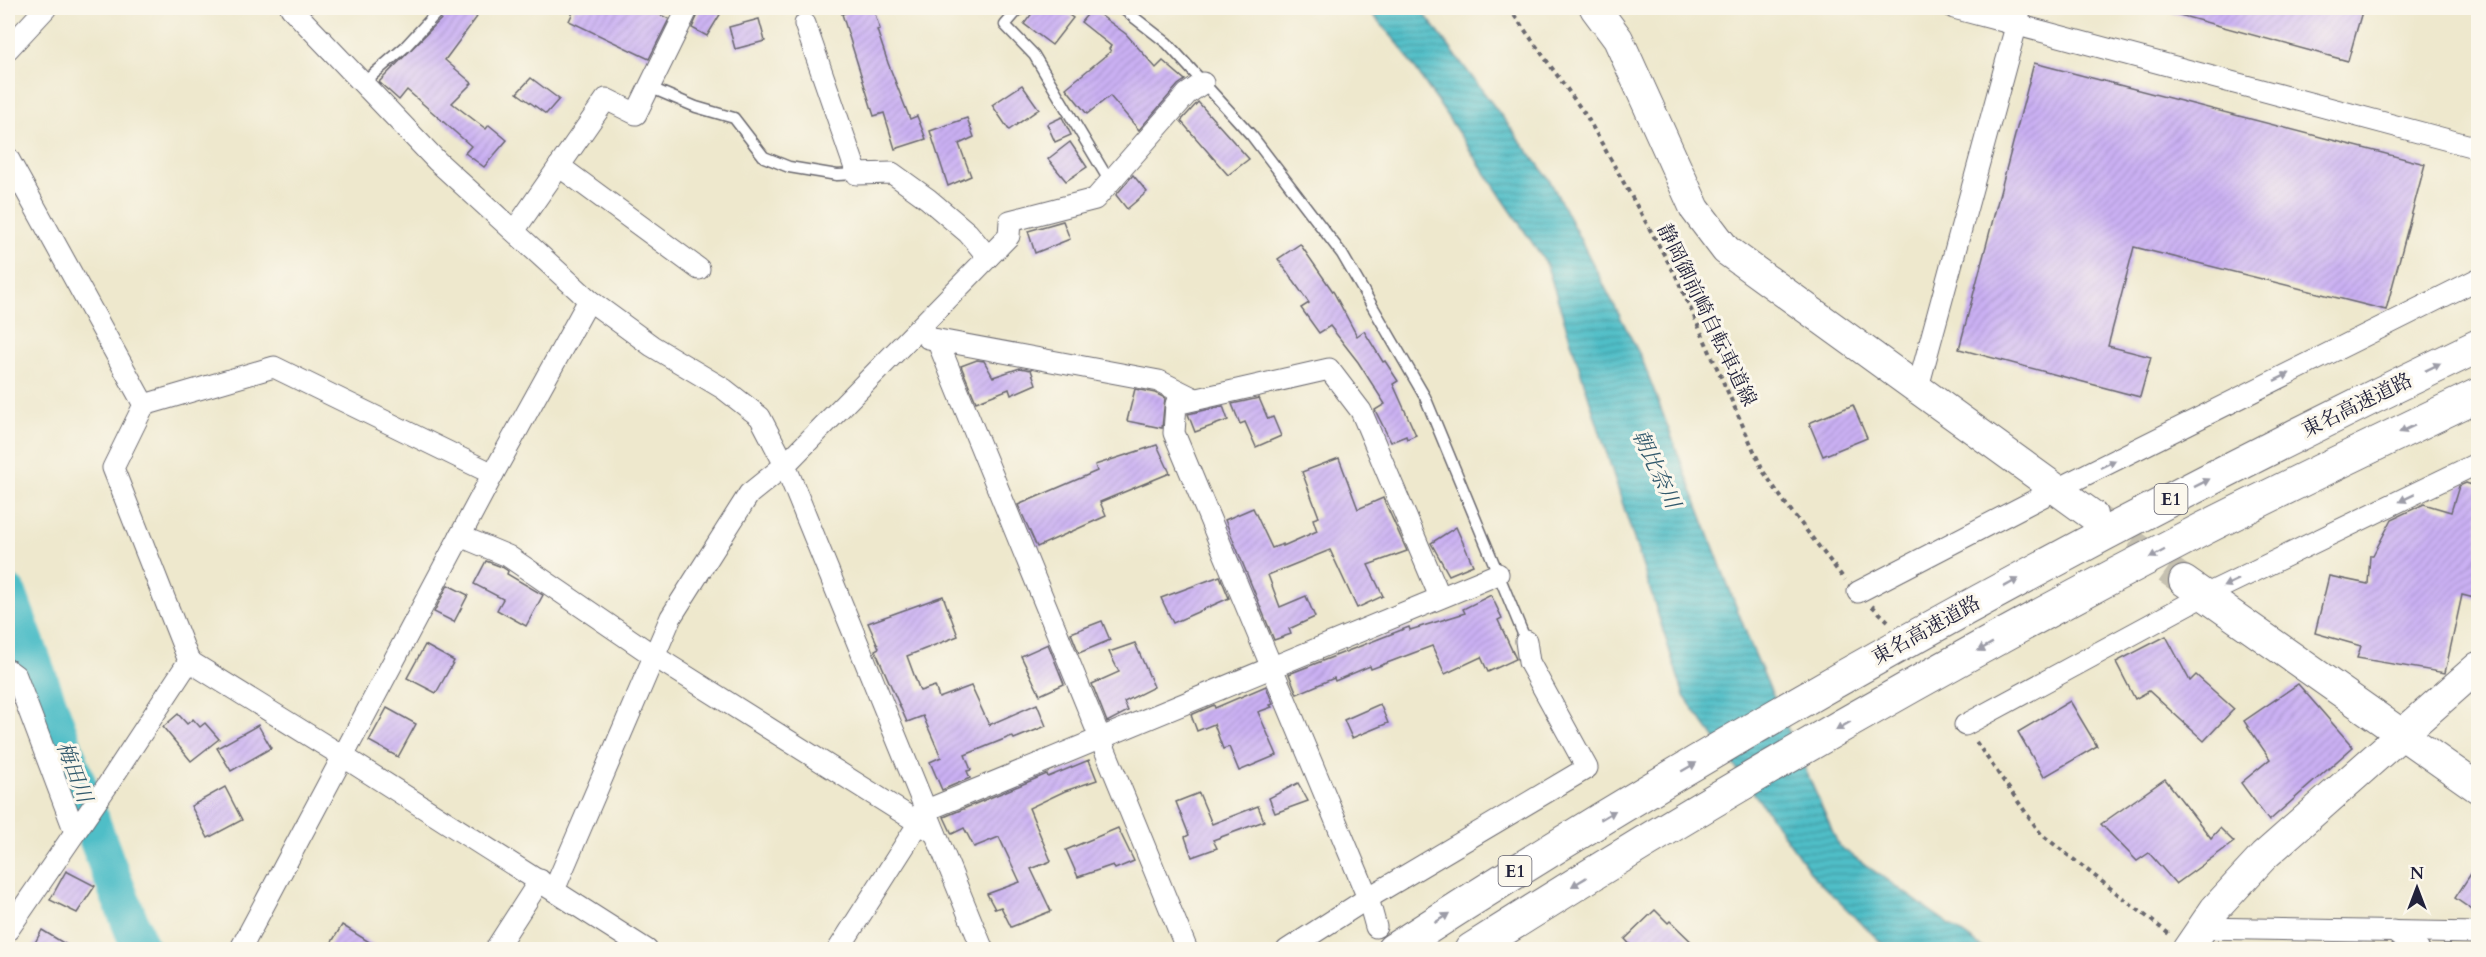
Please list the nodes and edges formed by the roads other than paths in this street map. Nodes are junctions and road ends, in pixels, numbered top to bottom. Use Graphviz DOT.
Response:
graph roads {
  1 [pos="46,8"];
  2 [pos="291,8"];
  3 [pos="441,8"];
  4 [pos="688,8"];
  5 [pos="1122,8"];
  6 [pos="1595,8"];
  7 [pos="1954,8"];
  8 [pos="1018,10"];
  9 [pos="2019,16"];
  10 [pos="805,24"];
  11 [pos="8,49"];
  12 [pos="363,83"];
  13 [pos="1203,83"];
  14 [pos="649,87"];
  15 [pos="2478,148"];
  16 [pos="8,158"];
  17 [pos="559,166"];
  18 [pos="857,174"];
  19 [pos="1110,182"];
  20 [pos="514,231"];
  21 [pos="988,258"];
  22 [pos="699,269"];
  23 [pos="2478,279"];
  24 [pos="589,300"];
  25 [pos="912,335"];
  26 [pos="937,340"];
  27 [pos="2478,346"];
  28 [pos="1917,391"];
  29 [pos="2478,395"];
  30 [pos="1195,399"];
  31 [pos="144,405"];
  32 [pos="2478,463"];
  33 [pos="785,465"];
  34 [pos="494,474"];
  35 [pos="2055,490"];
  36 [pos="2092,515"];
  37 [pos="460,536"];
  38 [pos="1498,574"];
  39 [pos="2195,588"];
  40 [pos="1858,592"];
  41 [pos="1440,597"];
  42 [pos="1526,641"];
  43 [pos="654,656"];
  44 [pos="189,662"];
  45 [pos="1271,666"];
  46 [pos="2478,667"];
  47 [pos="8,670"];
  48 [pos="1965,725"];
  49 [pos="2402,734"];
  50 [pos="1100,739"];
  51 [pos="344,757"];
  52 [pos="2478,788"];
  53 [pos="927,822"];
  54 [pos="75,832"];
  55 [pos="547,885"];
  56 [pos="1368,898"];
  57 [pos="8,930"];
  58 [pos="2393,931"];
  59 [pos="2478,933"];
  60 [pos="1385,938"];
  61 [pos="2195,941"];
  62 [pos="240,950"];
  63 [pos="495,950"];
  64 [pos="647,950"];
  65 [pos="838,950"];
  66 [pos="983,950"];
  67 [pos="1187,950"];
  68 [pos="1287,950"];
  69 [pos="1471,950"];
  70 [pos="2419,950"];
  1 -- 11 [label="street"];
  2 -- 12 [label="street"];
  3 -- 12 [label="lane"];
  4 -- 14 [label="street"];
  5 -- 13 [label="lane"];
  6 -- 28 [label="street"];
  7 -- 9 [label="street"];
  8 -- 19 [label="lane"];
  9 -- 15 [label="street"];
  9 -- 28 [label="street"];
  10 -- 18 [label="street"];
  12 -- 20 [label="street"];
  13 -- 19 [label="street"];
  13 -- 38 [label="lane"];
  14 -- 17 [label="street"];
  14 -- 18 [label="lane"];
  16 -- 31 [label="street"];
  17 -- 20 [label="street"];
  17 -- 22 [label="street"];
  18 -- 21 [label="street"];
  19 -- 21 [label="street"];
  20 -- 24 [label="street"];
  21 -- 25 [label="street"];
  35 -- 23 [label="street, one-way"];
  24 -- 33 [label="street"];
  24 -- 34 [label="street"];
  25 -- 26 [label="street"];
  25 -- 33 [label="street"];
  26 -- 30 [label="street"];
  26 -- 50 [label="street"];
  60 -- 27 [label="highway, 東名高速道路 / E1, one-way"];
  28 -- 35 [label="street"];
  29 -- 69 [label="highway, E1, one-way"];
  30 -- 41 [label="street"];
  30 -- 45 [label="street"];
  31 -- 34 [label="street"];
  31 -- 44 [label="street"];
  32 -- 39 [label="street, one-way"];
  33 -- 43 [label="street"];
  33 -- 53 [label="street"];
  34 -- 37 [label="street"];
  35 -- 36 [label="street"];
  35 -- 40 [label="street"];
  37 -- 43 [label="street"];
  37 -- 51 [label="street"];
  38 -- 41 [label="street"];
  38 -- 42 [label="lane"];
  39 -- 48 [label="street"];
  39 -- 49 [label="street"];
  41 -- 45 [label="street"];
  42 -- 56 [label="street"];
  43 -- 53 [label="street"];
  43 -- 55 [label="street"];
  44 -- 51 [label="street"];
  44 -- 54 [label="street"];
  45 -- 50 [label="street"];
  45 -- 56 [label="street"];
  46 -- 49 [label="street"];
  47 -- 54 [label="street"];
  49 -- 52 [label="street"];
  49 -- 61 [label="street"];
  50 -- 53 [label="street"];
  50 -- 67 [label="street"];
  51 -- 55 [label="street"];
  51 -- 62 [label="street"];
  53 -- 65 [label="street"];
  53 -- 66 [label="street"];
  54 -- 57 [label="street"];
  55 -- 63 [label="street"];
  55 -- 64 [label="street"];
  56 -- 60 [label="street"];
  56 -- 68 [label="street"];
  58 -- 59 [label="street"];
  58 -- 61 [label="street"];
  58 -- 70 [label="street"];
}
